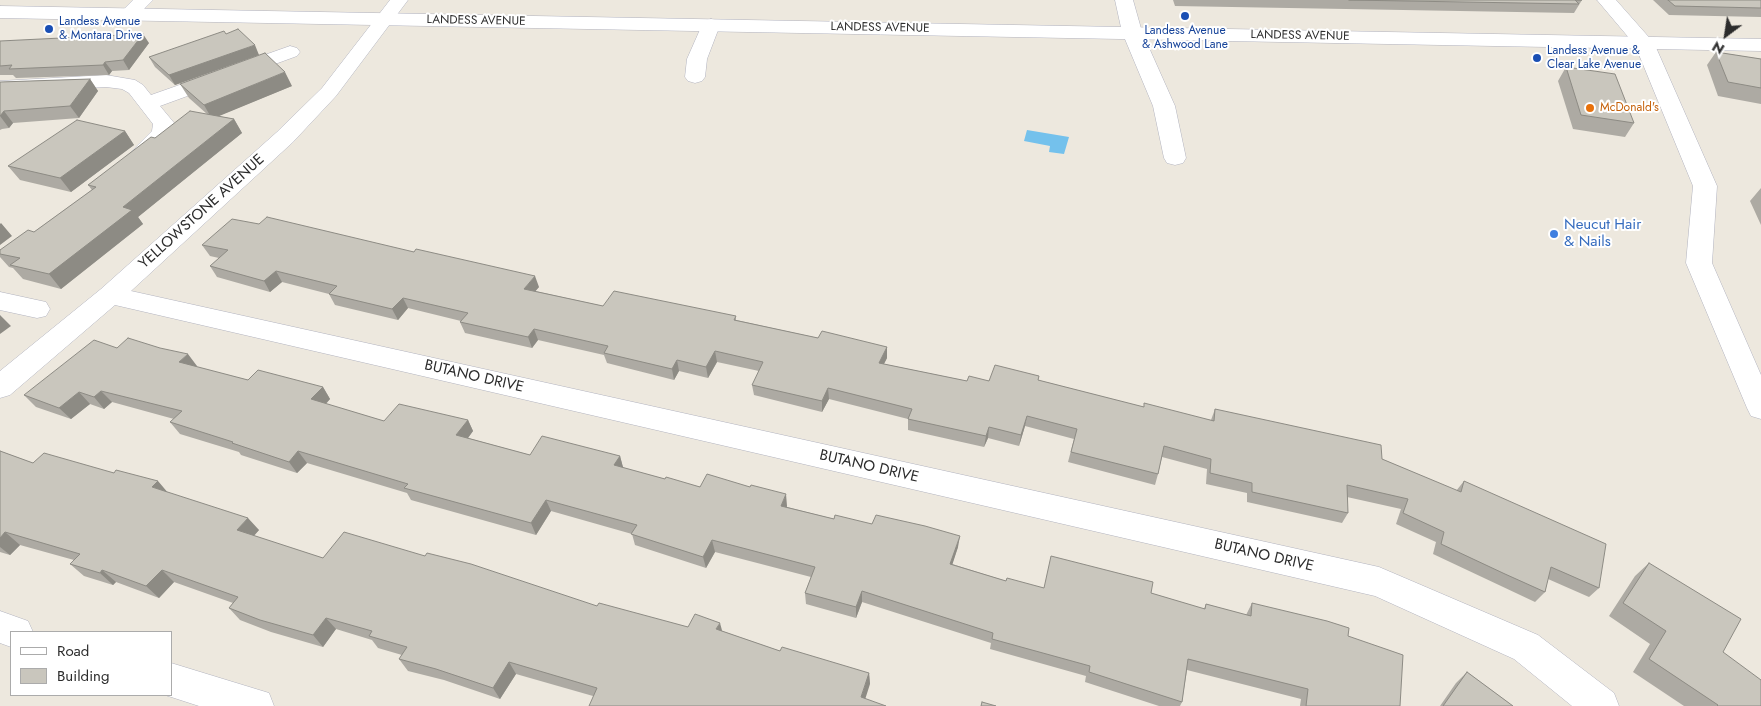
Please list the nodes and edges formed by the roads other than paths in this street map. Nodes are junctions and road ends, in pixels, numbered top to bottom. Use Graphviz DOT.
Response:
graph roads {
  1 [pos="144,0"];
  2 [pos="400,0"];
  3 [pos="1124,0"];
  4 [pos="1606,0"];
  5 [pos="0,12"];
  6 [pos="130,13"];
  7 [pos="385,19"];
  8 [pos="711,26"];
  9 [pos="1132,32"];
  10 [pos="1644,43"];
  11 [pos="1761,45"];
  12 [pos="290,52"];
  13 [pos="696,77"];
  14 [pos="0,88"];
  15 [pos="148,103"];
  16 [pos="1176,158"];
  17 [pos="122,168"];
  18 [pos="110,295"];
  19 [pos="0,301"];
  20 [pos="37,309"];
  21 [pos="0,386"];
  22 [pos="1761,408"];
  23 [pos="0,627"];
  24 [pos="13,631"];
  25 [pos="172,680"];
  26 [pos="256,706"];
  27 [pos="1601,706"];
  1 -- 6 [label="street"];
  2 -- 7 [label="street, YELLOWSTONE AVENUE"];
  3 -- 9 [label="street"];
  4 -- 10 [label="street"];
  5 -- 6 [label="street, LANDESS AVENUE"];
  6 -- 7 [label="street, LANDESS AVENUE"];
  7 -- 8 [label="street, LANDESS AVENUE"];
  7 -- 18 [label="street, YELLOWSTONE AVENUE"];
  8 -- 9 [label="street, LANDESS AVENUE"];
  8 -- 13 [label="street"];
  9 -- 10 [label="street, LANDESS AVENUE"];
  9 -- 16 [label="street"];
  10 -- 11 [label="street, LANDESS AVENUE"];
  10 -- 22 [label="street"];
  12 -- 15 [label="street"];
  14 -- 15 [label="street"];
  15 -- 17 [label="street"];
  18 -- 21 [label="street, YELLOWSTONE AVENUE"];
  18 -- 27 [label="street, BUTANO DRIVE"];
  19 -- 20 [label="street"];
  23 -- 24 [label="street"];
  25 -- 26 [label="street"];
}
